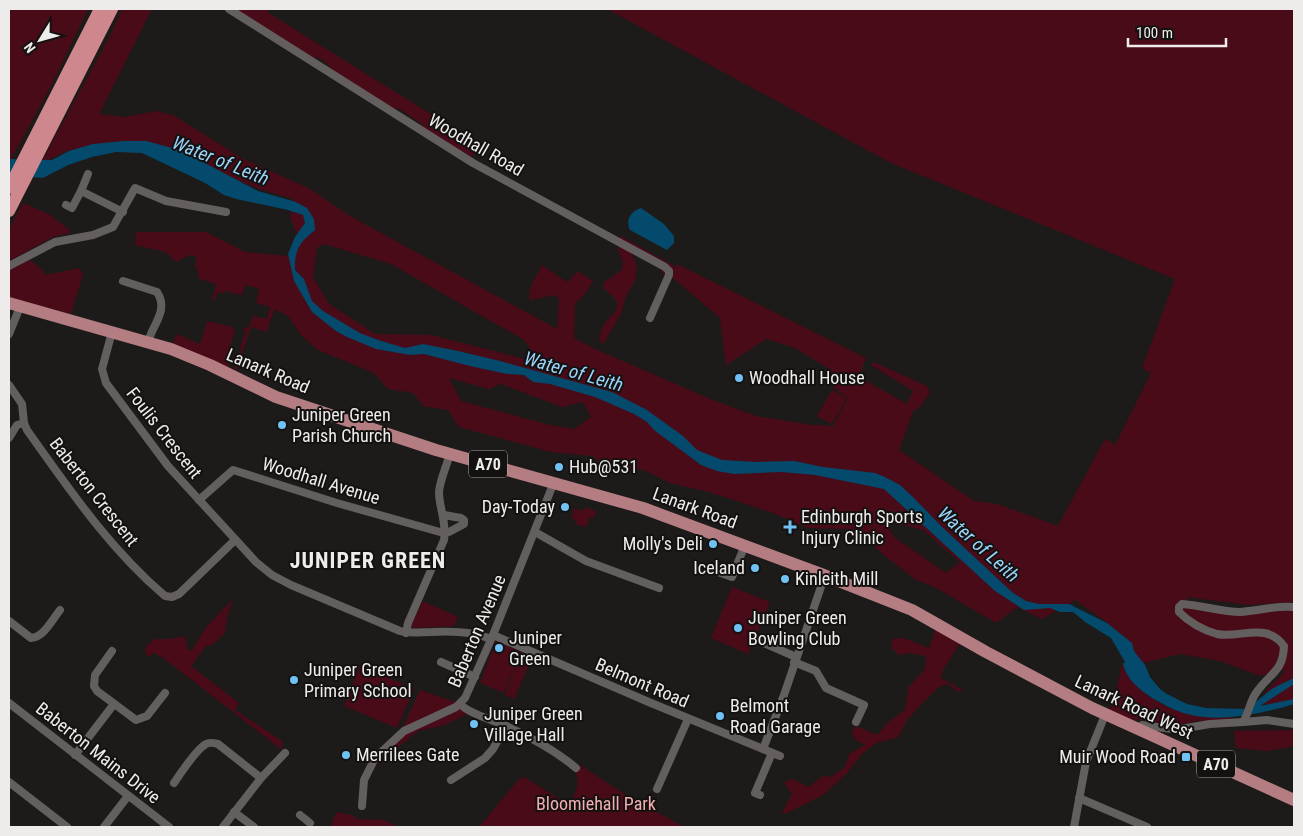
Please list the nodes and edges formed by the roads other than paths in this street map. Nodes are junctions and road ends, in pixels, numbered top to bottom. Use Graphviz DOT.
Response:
graph roads {
  1 [pos="100,9"];
  2 [pos="112,9"];
  3 [pos="229,9"];
  4 [pos="57,105"];
  5 [pos="88,174"];
  6 [pos="9,188"];
  7 [pos="80,192"];
  8 [pos="66,205"];
  9 [pos="9,211"];
  10 [pos="123,212"];
  11 [pos="226,212"];
  12 [pos="9,266"];
  13 [pos="123,281"];
  14 [pos="14,305"];
  15 [pos="650,318"];
  16 [pos="112,332"];
  17 [pos="9,334"];
  18 [pos="148,342"];
  19 [pos="9,385"];
  20 [pos="24,423"];
  21 [pos="9,438"];
  22 [pos="450,453"];
  23 [pos="554,482"];
  24 [pos="199,500"];
  25 [pos="444,515"];
  26 [pos="445,532"];
  27 [pos="535,532"];
  28 [pos="235,540"];
  29 [pos="745,545"];
  30 [pos="718,572"];
  31 [pos="824,575"];
  32 [pos="659,588"];
  33 [pos="1294,607"];
  34 [pos="60,610"];
  35 [pos="9,620"];
  36 [pos="406,633"];
  37 [pos="492,637"];
  38 [pos="962,638"];
  39 [pos="764,643"];
  40 [pos="107,654"];
  41 [pos="795,660"];
  42 [pos="441,662"];
  43 [pos="475,677"];
  44 [pos="9,704"];
  45 [pos="114,704"];
  46 [pos="460,704"];
  47 [pos="166,705"];
  48 [pos="1105,715"];
  49 [pos="688,719"];
  50 [pos="1244,720"];
  51 [pos="856,722"];
  52 [pos="1294,724"];
  53 [pos="506,726"];
  54 [pos="1137,729"];
  55 [pos="763,749"];
  56 [pos="285,752"];
  57 [pos="75,755"];
  58 [pos="576,768"];
  59 [pos="261,778"];
  60 [pos="451,780"];
  61 [pos="9,782"];
  62 [pos="174,783"];
  63 [pos="657,789"];
  64 [pos="760,795"];
  65 [pos="128,796"];
  66 [pos="1079,798"];
  67 [pos="1294,800"];
  68 [pos="362,806"];
  69 [pos="234,812"];
  70 [pos="305,819"];
  71 [pos="67,827"];
  72 [pos="104,827"];
  73 [pos="169,827"];
  74 [pos="223,827"];
  75 [pos="254,827"];
  76 [pos="298,827"];
  77 [pos="1074,827"];
  78 [pos="1146,827"];
  1 -- 4 [label="highway"];
  2 -- 4 [label="highway"];
  3 -- 15 [label="street, Woodhall Road"];
  4 -- 6 [label="highway"];
  4 -- 9 [label="highway"];
  5 -- 7 [label="street"];
  7 -- 8 [label="street"];
  7 -- 10 [label="street"];
  10 -- 11 [label="street"];
  10 -- 12 [label="street"];
  13 -- 18 [label="street"];
  14 -- 16 [label="main road, Lanark Road / A70"];
  14 -- 17 [label="street"];
  16 -- 18 [label="main road, Lanark Road / A70"];
  16 -- 24 [label="street, Foulis Crescent"];
  18 -- 22 [label="main road, Lanark Road / A70"];
  19 -- 20 [label="street, Baberton Crescent"];
  20 -- 21 [label="street"];
  20 -- 28 [label="street, Baberton Crescent"];
  22 -- 23 [label="main road, Lanark Road / A70"];
  22 -- 25 [label="street"];
  23 -- 27 [label="street, Baberton Avenue"];
  23 -- 29 [label="main road, Lanark Road / A70"];
  24 -- 26 [label="street, Woodhall Avenue"];
  24 -- 28 [label="street, Foulis Crescent"];
  25 -- 26 [label="street"];
  25 -- 26 [label="street"];
  26 -- 36 [label="street"];
  27 -- 32 [label="street"];
  27 -- 37 [label="street, Baberton Avenue"];
  28 -- 36 [label="street, Foulis Crescent"];
  29 -- 30 [label="street"];
  29 -- 31 [label="main road, Lanark Road / A70"];
  31 -- 38 [label="main road, Lanark Road / A70"];
  31 -- 41 [label="street"];
  33 -- 50 [label="street"];
  34 -- 35 [label="street"];
  36 -- 37 [label="street, Belmont Road"];
  37 -- 43 [label="street, Baberton Avenue"];
  37 -- 49 [label="street, Belmont Road"];
  38 -- 48 [label="main road, Lanark Road West / A70"];
  39 -- 41 [label="street"];
  40 -- 45 [label="street"];
  41 -- 51 [label="street"];
  41 -- 55 [label="street"];
  42 -- 43 [label="street"];
  43 -- 46 [label="street, Baberton Avenue"];
  44 -- 57 [label="street, Baberton Mains Drive"];
  45 -- 47 [label="street"];
  45 -- 57 [label="street"];
  46 -- 53 [label="street"];
  46 -- 68 [label="street, Baberton Avenue"];
  48 -- 54 [label="main road, Lanark Road West / A70"];
  48 -- 66 [label="street"];
  49 -- 55 [label="street, Belmont Road"];
  49 -- 63 [label="street"];
  50 -- 52 [label="street"];
  50 -- 54 [label="street"];
  53 -- 58 [label="street"];
  53 -- 60 [label="street"];
  54 -- 67 [label="main road, Lanark Road West / A70"];
  55 -- 64 [label="street, Belmont Road"];
  56 -- 59 [label="street"];
  57 -- 65 [label="street, Baberton Mains Drive"];
  59 -- 62 [label="street"];
  59 -- 69 [label="street"];
  61 -- 71 [label="street"];
  65 -- 72 [label="street"];
  65 -- 73 [label="street, Baberton Mains Drive"];
  66 -- 77 [label="street"];
  66 -- 78 [label="street"];
  69 -- 74 [label="street"];
  69 -- 75 [label="street"];
  70 -- 76 [label="street"];
}
